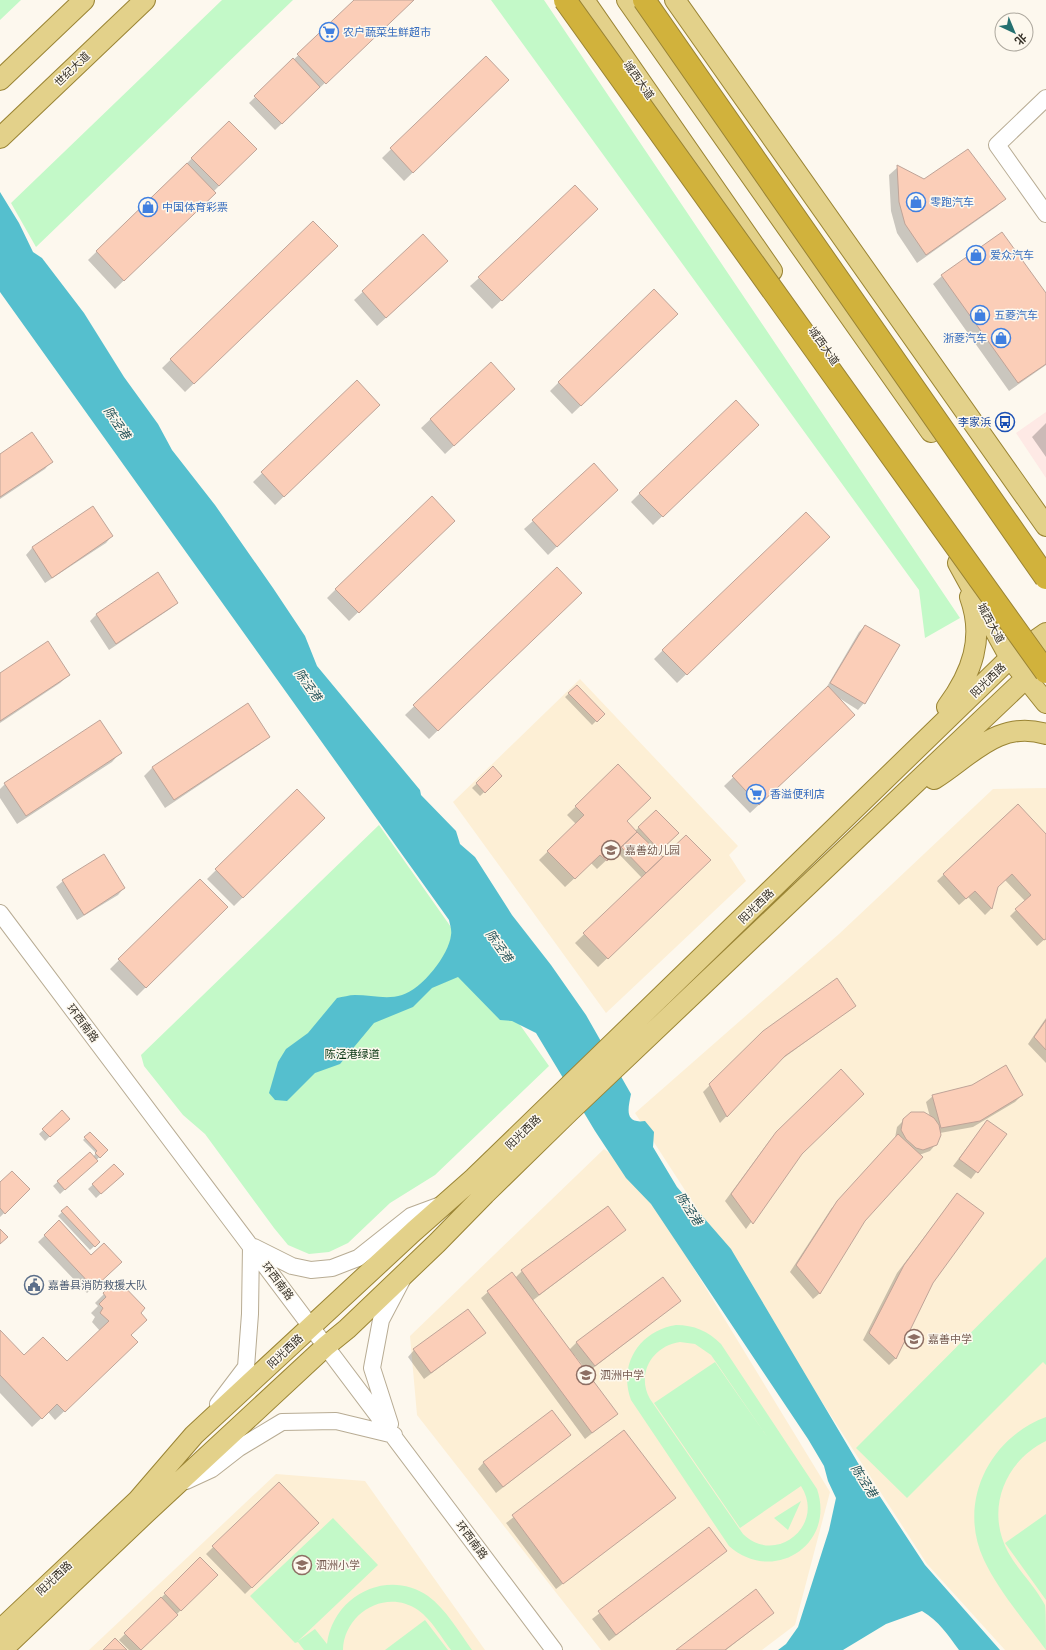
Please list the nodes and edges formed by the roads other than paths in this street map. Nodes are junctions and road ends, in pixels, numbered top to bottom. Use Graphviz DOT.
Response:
graph roads {
  1 [pos="84,0"];
  2 [pos="145,0"];
  3 [pos="565,0"];
  4 [pos="584,0"];
  5 [pos="627,0"];
  6 [pos="644,0"];
  7 [pos="674,0"];
  8 [pos="2,78"];
  9 [pos="1046,98"];
  10 [pos="0,138"];
  11 [pos="1046,214"];
  12 [pos="1046,526"];
  13 [pos="957,559"];
  14 [pos="1046,575"];
  15 [pos="1046,578"];
  16 [pos="1046,633"];
  17 [pos="1046,653"];
  18 [pos="1010,658"];
  19 [pos="1036,675"];
  20 [pos="1046,702"];
  21 [pos="1046,734"];
  22 [pos="920,745"];
  23 [pos="887,809"];
  24 [pos="0,914"];
  25 [pos="618,1053"];
  26 [pos="564,1104"];
  27 [pos="448,1201"];
  28 [pos="251,1246"];
  29 [pos="407,1272"];
  30 [pos="311,1327"];
  31 [pos="326,1346"];
  32 [pos="194,1435"];
  33 [pos="394,1435"];
  34 [pos="174,1487"];
  35 [pos="0,1630"];
  36 [pos="2,1650"];
  37 [pos="554,1650"];
  1 -- 8 [label="main road"];
  2 -- 10 [label="main road, 世纪大道"];
  3 -- 19 [label="highway, bridge"];
  4 -- 13 [label="main road, 城西大道"];
  5 -- 14 [label="main road"];
  6 -- 15 [label="highway, bridge"];
  7 -- 12 [label="main road"];
  9 -- 11 [label="street"];
  13 -- 18 [label="main road, 城西大道"];
  13 -- 22 [label="main road"];
  16 -- 18 [label="main road, 阳光西路"];
  17 -- 19 [label="main road"];
  18 -- 19 [label="main road, 城西大道"];
  18 -- 22 [label="main road, 阳光西路"];
  19 -- 20 [label="main road, 城西大道"];
  19 -- 23 [label="main road"];
  21 -- 23 [label="main road"];
  22 -- 25 [label="main road, 阳光西路"];
  23 -- 25 [label="main road"];
  24 -- 28 [label="street, 环西南路"];
  25 -- 26 [label="main road, 阳光西路"];
  26 -- 27 [label="main road, 阳光西路"];
  26 -- 29 [label="main road, 阳光西路"];
  27 -- 28 [label="street"];
  27 -- 30 [label="main road, 阳光西路"];
  28 -- 30 [label="street, 环西南路"];
  28 -- 32 [label="street"];
  29 -- 31 [label="main road, 阳光西路"];
  29 -- 33 [label="street"];
  30 -- 31 [label="street, 环西南路"];
  30 -- 32 [label="main road, 阳光西路"];
  31 -- 33 [label="street, 环西南路"];
  31 -- 34 [label="main road, 阳光西路"];
  32 -- 35 [label="main road, 阳光西路"];
  33 -- 34 [label="street"];
  33 -- 37 [label="street, 环西南路"];
  34 -- 36 [label="main road, 阳光西路"];
}
